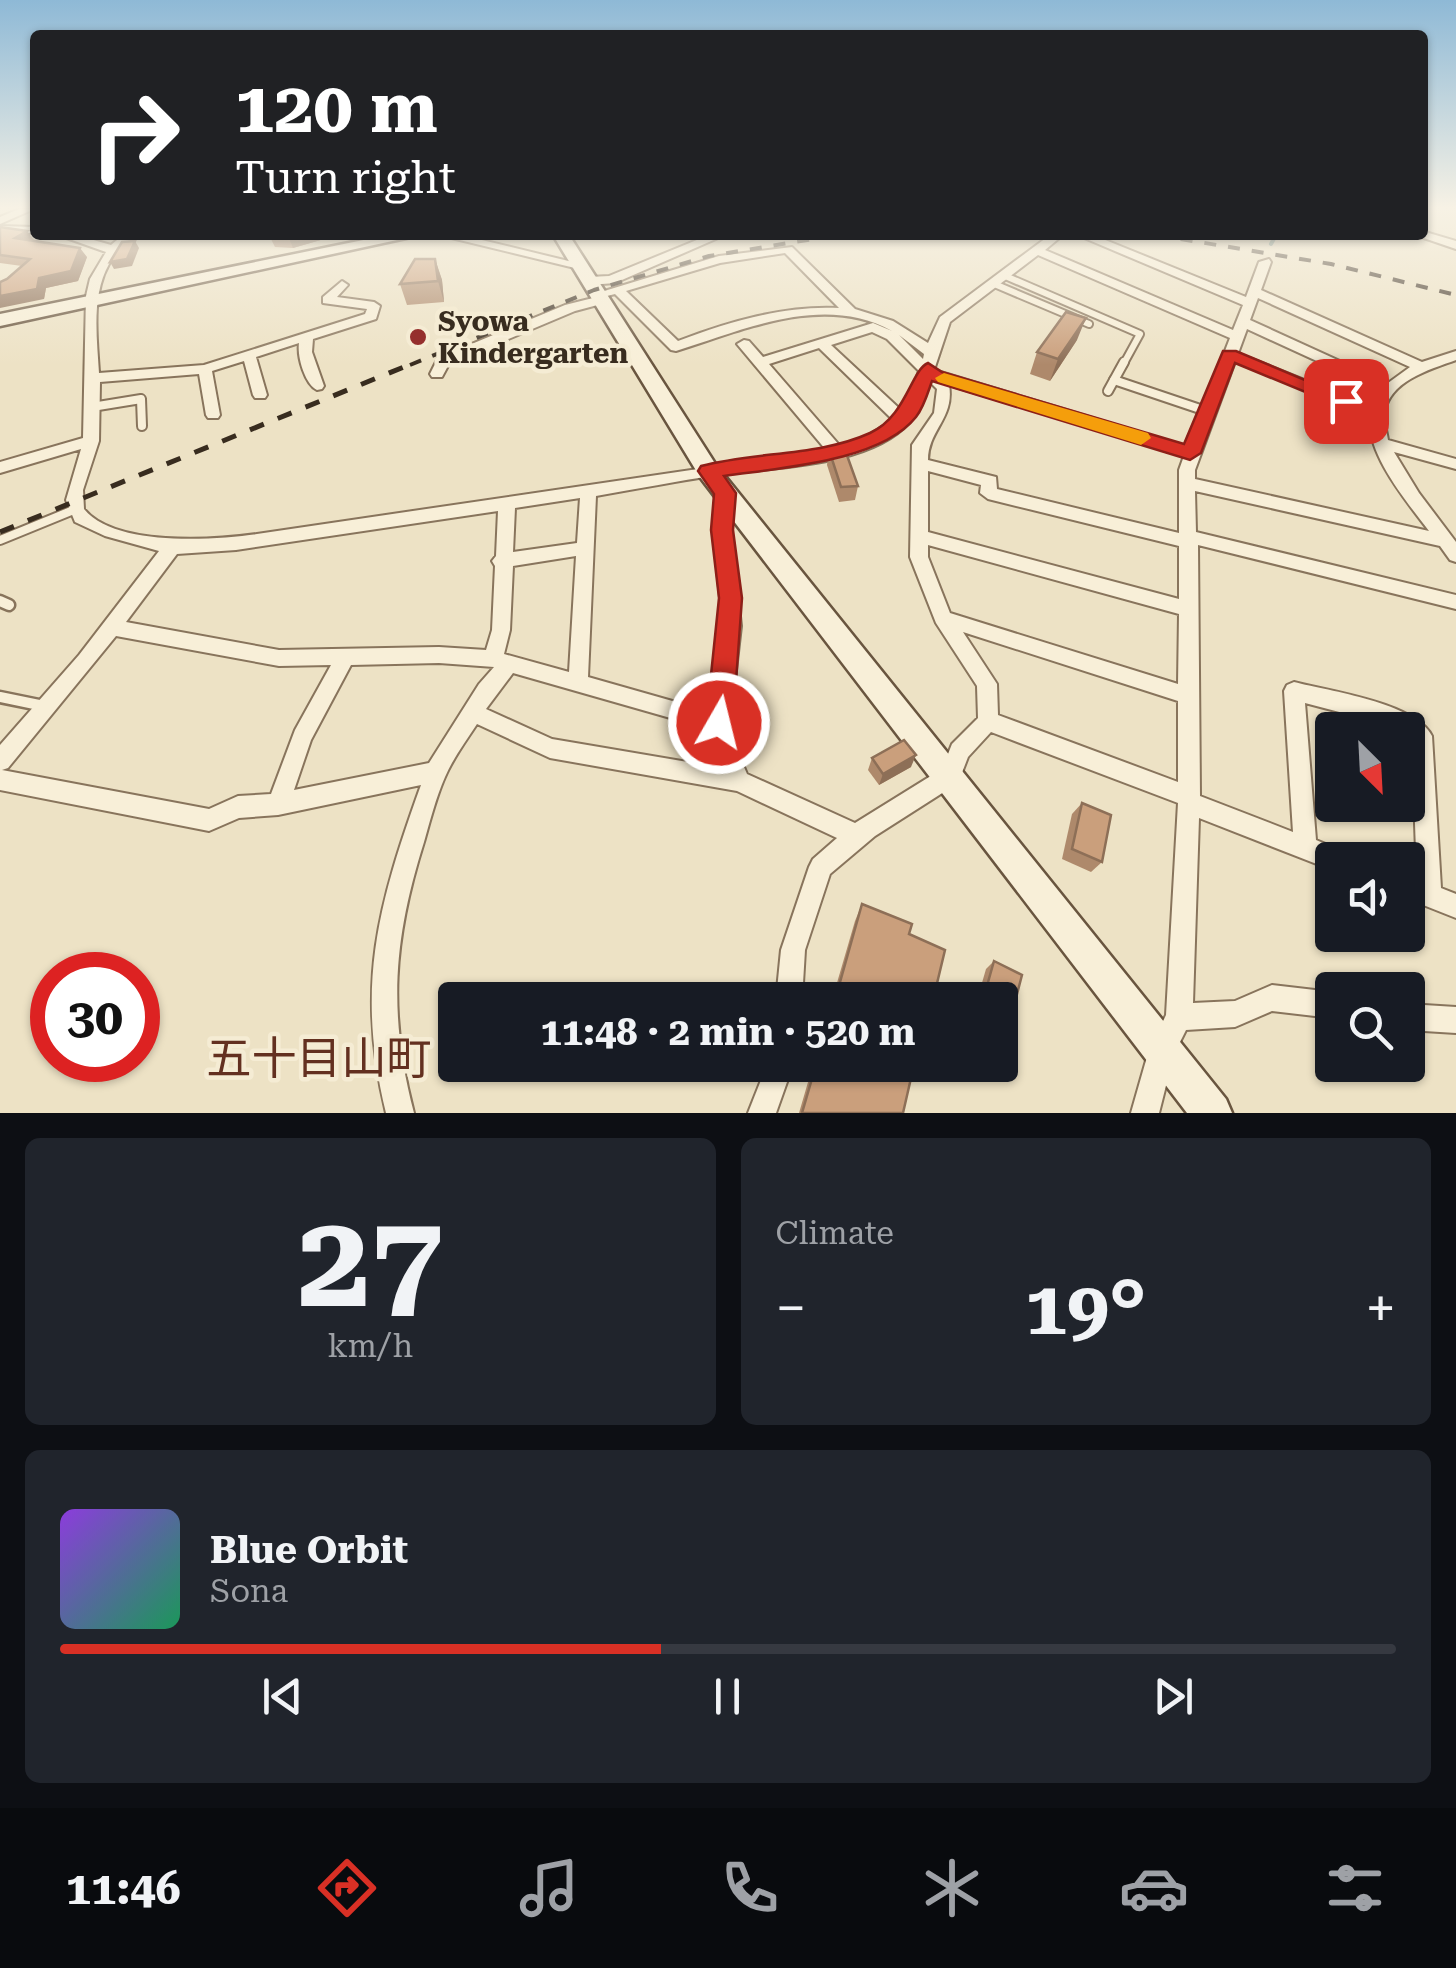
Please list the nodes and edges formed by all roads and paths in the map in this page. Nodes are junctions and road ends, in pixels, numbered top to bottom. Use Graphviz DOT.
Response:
graph roads {
  1 [pos="105,261"];
  2 [pos="268,261"];
  3 [pos="281,261"];
  4 [pos="523,261"];
  5 [pos="579,261"];
  6 [pos="657,261"];
  7 [pos="715,261"];
  8 [pos="800,261"];
  9 [pos="1021,261"];
  10 [pos="1063,261"];
  11 [pos="1153,261"];
  12 [pos="1265,262"];
  13 [pos="998,279"];
  14 [pos="342,285"];
  15 [pos="597,286"];
  16 [pos="1250,297"];
  17 [pos="90,299"];
  18 [pos="850,313"];
  19 [pos="0,317"];
  20 [pos="1089,324"];
  21 [pos="1239,329"];
  22 [pos="308,336"];
  23 [pos="821,343"];
  24 [pos="744,344"];
  25 [pos="249,355"];
  26 [pos="1230,355"];
  27 [pos="1456,355"];
  28 [pos="762,362"];
  29 [pos="932,366"];
  30 [pos="1421,367"];
  31 [pos="205,368"];
  32 [pos="437,374"];
  33 [pos="92,378"];
  34 [pos="1114,380"];
  35 [pos="316,386"];
  36 [pos="1390,389"];
  37 [pos="1108,391"];
  38 [pos="260,395"];
  39 [pos="1346,401"];
  40 [pos="92,407"];
  41 [pos="1209,412"];
  42 [pos="213,415"];
  43 [pos="903,421"];
  44 [pos="142,426"];
  45 [pos="91,441"];
  46 [pos="1380,443"];
  47 [pos="836,450"];
  48 [pos="1190,453"];
  49 [pos="920,464"];
  50 [pos="1456,464"];
  51 [pos="0,468"];
  52 [pos="717,482"];
  53 [pos="1187,483"];
  54 [pos="588,494"];
  55 [pos="507,505"];
  56 [pos="76,508"];
  57 [pos="918,536"];
  58 [pos="0,540"];
  59 [pos="1191,540"];
  60 [pos="172,547"];
  61 [pos="587,548"];
  62 [pos="1451,548"];
  63 [pos="501,561"];
  64 [pos="1456,602"];
  65 [pos="1190,610"];
  66 [pos="943,618"];
  67 [pos="111,627"];
  68 [pos="345,658"];
  69 [pos="502,661"];
  70 [pos="578,685"];
  71 [pos="1189,696"];
  72 [pos="0,697"];
  73 [pos="44,706"];
  74 [pos="472,712"];
  75 [pos="988,721"];
  76 [pos="719,723"];
  77 [pos="0,761"];
  78 [pos="436,772"];
  79 [pos="950,776"];
  80 [pos="0,780"];
  81 [pos="739,781"];
  82 [pos="1189,800"];
  83 [pos="278,804"];
  84 [pos="858,836"];
  85 [pos="1420,842"];
  86 [pos="1305,848"];
  87 [pos="1315,852"];
  88 [pos="1425,894"];
  89 [pos="1456,906"];
  90 [pos="790,982"];
  91 [pos="1315,1003"];
  92 [pos="1425,1017"];
  93 [pos="1456,1020"];
  94 [pos="1171,1033"];
  95 [pos="774,1082"];
  96 [pos="400,1113"];
  97 [pos="762,1113"];
  98 [pos="1145,1113"];
  99 [pos="1212,1113"];
  1 -- 17 [label="street"];
  2 -- 17 [label="street"];
  3 -- 17 [label="street"];
  4 -- 15 [label="street"];
  5 -- 15 [label="street"];
  6 -- 15 [label="street"];
  7 -- 15 [label="street"];
  8 -- 18 [label="street"];
  9 -- 13 [label="street"];
  10 -- 21 [label="street"];
  11 -- 16 [label="street"];
  12 -- 16 [label="street"];
  13 -- 20 [label="lane"];
  13 -- 29 [label="street"];
  13 -- 34 [label="lane"];
  14 -- 22 [label="street"];
  15 -- 18 [label="street"];
  15 -- 32 [label="street"];
  15 -- 52 [label="street"];
  16 -- 21 [label="street"];
  16 -- 30 [label="street"];
  17 -- 19 [label="street"];
  17 -- 33 [label="street"];
  18 -- 29 [label="street"];
  21 -- 26 [label="street"];
  21 -- 36 [label="street"];
  22 -- 25 [label="street"];
  22 -- 35 [label="street"];
  23 -- 28 [label="street"];
  23 -- 29 [label="street"];
  23 -- 43 [label="street"];
  24 -- 28 [label="street"];
  25 -- 31 [label="street"];
  25 -- 38 [label="street"];
  26 -- 39 [label="lane"];
  26 -- 41 [label="street"];
  27 -- 30 [label="street"];
  28 -- 47 [label="street"];
  29 -- 43 [label="street"];
  29 -- 48 [label="street"];
  29 -- 49 [label="street"];
  30 -- 36 [label="street"];
  31 -- 33 [label="street"];
  31 -- 42 [label="street"];
  33 -- 40 [label="street"];
  34 -- 37 [label="lane"];
  34 -- 41 [label="lane"];
  36 -- 46 [label="street"];
  40 -- 44 [label="lane"];
  40 -- 45 [label="street"];
  41 -- 48 [label="street"];
  43 -- 47 [label="street"];
  45 -- 51 [label="street"];
  45 -- 56 [label="street"];
  46 -- 50 [label="street"];
  46 -- 62 [label="street"];
  47 -- 52 [label="street"];
  48 -- 53 [label="street"];
  49 -- 57 [label="street"];
  49 -- 59 [label="street"];
  52 -- 54 [label="street"];
  52 -- 76 [label="street"];
  52 -- 79 [label="street"];
  53 -- 59 [label="street"];
  53 -- 62 [label="street"];
  54 -- 55 [label="street"];
  54 -- 61 [label="street"];
  55 -- 60 [label="street"];
  55 -- 63 [label="street"];
  56 -- 58 [label="lane"];
  56 -- 60 [label="street"];
  57 -- 65 [label="street"];
  57 -- 66 [label="street"];
  59 -- 64 [label="street"];
  59 -- 65 [label="street"];
  60 -- 67 [label="street"];
  61 -- 63 [label="street"];
  61 -- 70 [label="street"];
  63 -- 69 [label="street"];
  65 -- 71 [label="street"];
  66 -- 71 [label="street"];
  66 -- 75 [label="street"];
  67 -- 68 [label="street"];
  67 -- 73 [label="street"];
  68 -- 69 [label="street"];
  68 -- 83 [label="street"];
  69 -- 70 [label="street"];
  69 -- 74 [label="street"];
  70 -- 76 [label="street"];
  71 -- 82 [label="street"];
  72 -- 73 [label="lane"];
  73 -- 77 [label="street"];
  74 -- 78 [label="street"];
  74 -- 81 [label="street"];
  75 -- 79 [label="street"];
  75 -- 82 [label="street"];
  76 -- 81 [label="street"];
  78 -- 83 [label="street"];
  78 -- 96 [label="street"];
  79 -- 84 [label="street"];
  79 -- 94 [label="street"];
  80 -- 83 [label="street"];
  81 -- 84 [label="street"];
  82 -- 86 [label="street"];
  82 -- 94 [label="street"];
  84 -- 90 [label="street"];
  85 -- 86 [label="street"];
  86 -- 87 [label="street"];
  88 -- 89 [label="street"];
  91 -- 94 [label="street"];
  92 -- 93 [label="street"];
  94 -- 98 [label="street"];
  94 -- 99 [label="street"];
  95 -- 97 [label="street"];
}
